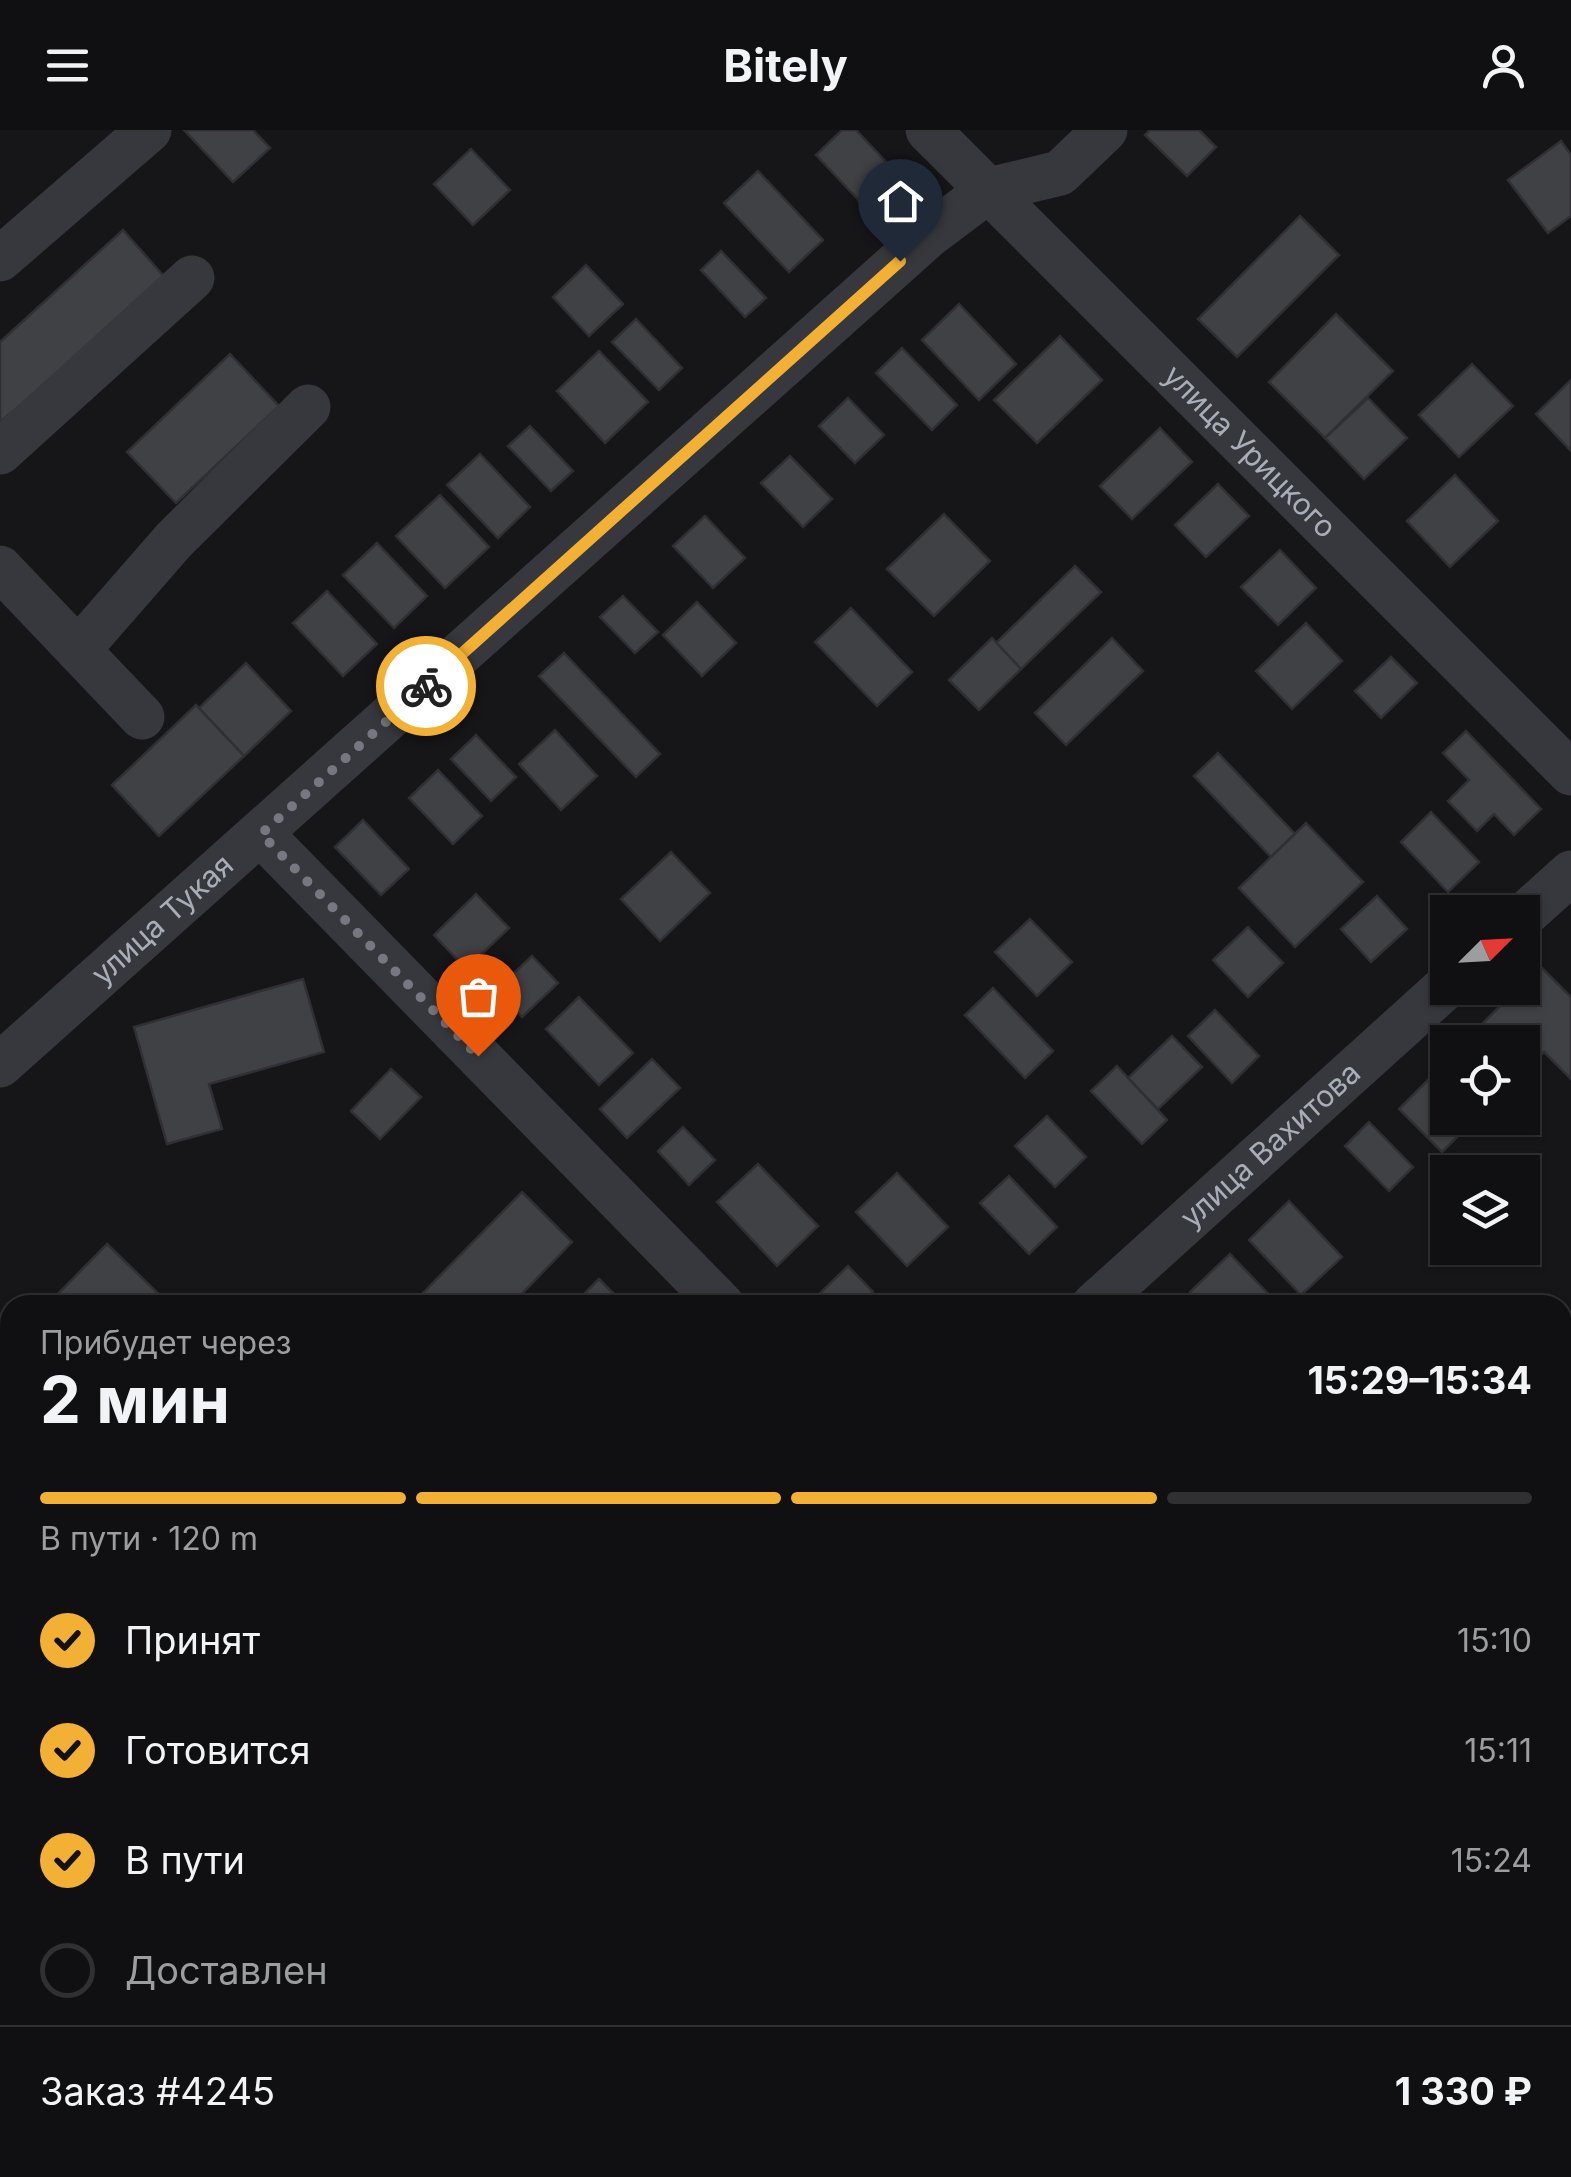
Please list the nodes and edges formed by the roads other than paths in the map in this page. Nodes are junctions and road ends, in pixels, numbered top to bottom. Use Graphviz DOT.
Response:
graph roads {
  1 [pos="149,130"];
  2 [pos="928,130"];
  3 [pos="1105,130"];
  4 [pos="989,190"];
  5 [pos="0,259"];
  6 [pos="192,278"];
  7 [pos="308,407"];
  8 [pos="0,452"];
  9 [pos="0,568"];
  10 [pos="78,650"];
  11 [pos="142,716"];
  12 [pos="1571,773"];
  13 [pos="261,834"];
  14 [pos="1571,874"];
  15 [pos="1540,901"];
  16 [pos="1430,1001"];
  17 [pos="0,1064"];
  18 [pos="712,1295"];
  19 [pos="1105,1295"];
  1 -- 5 [label="street"];
  2 -- 4 [label="street, улица Урицкого"];
  3 -- 4 [label="street, улица Тукая"];
  4 -- 12 [label="street, улица Урицкого"];
  4 -- 13 [label="street, улица Тукая"];
  6 -- 8 [label="street"];
  7 -- 10 [label="street"];
  9 -- 10 [label="street"];
  10 -- 11 [label="street"];
  13 -- 17 [label="street, улица Тукая"];
  13 -- 18 [label="street"];
  14 -- 15 [label="street"];
  16 -- 19 [label="street, улица Вахитова"];
}
